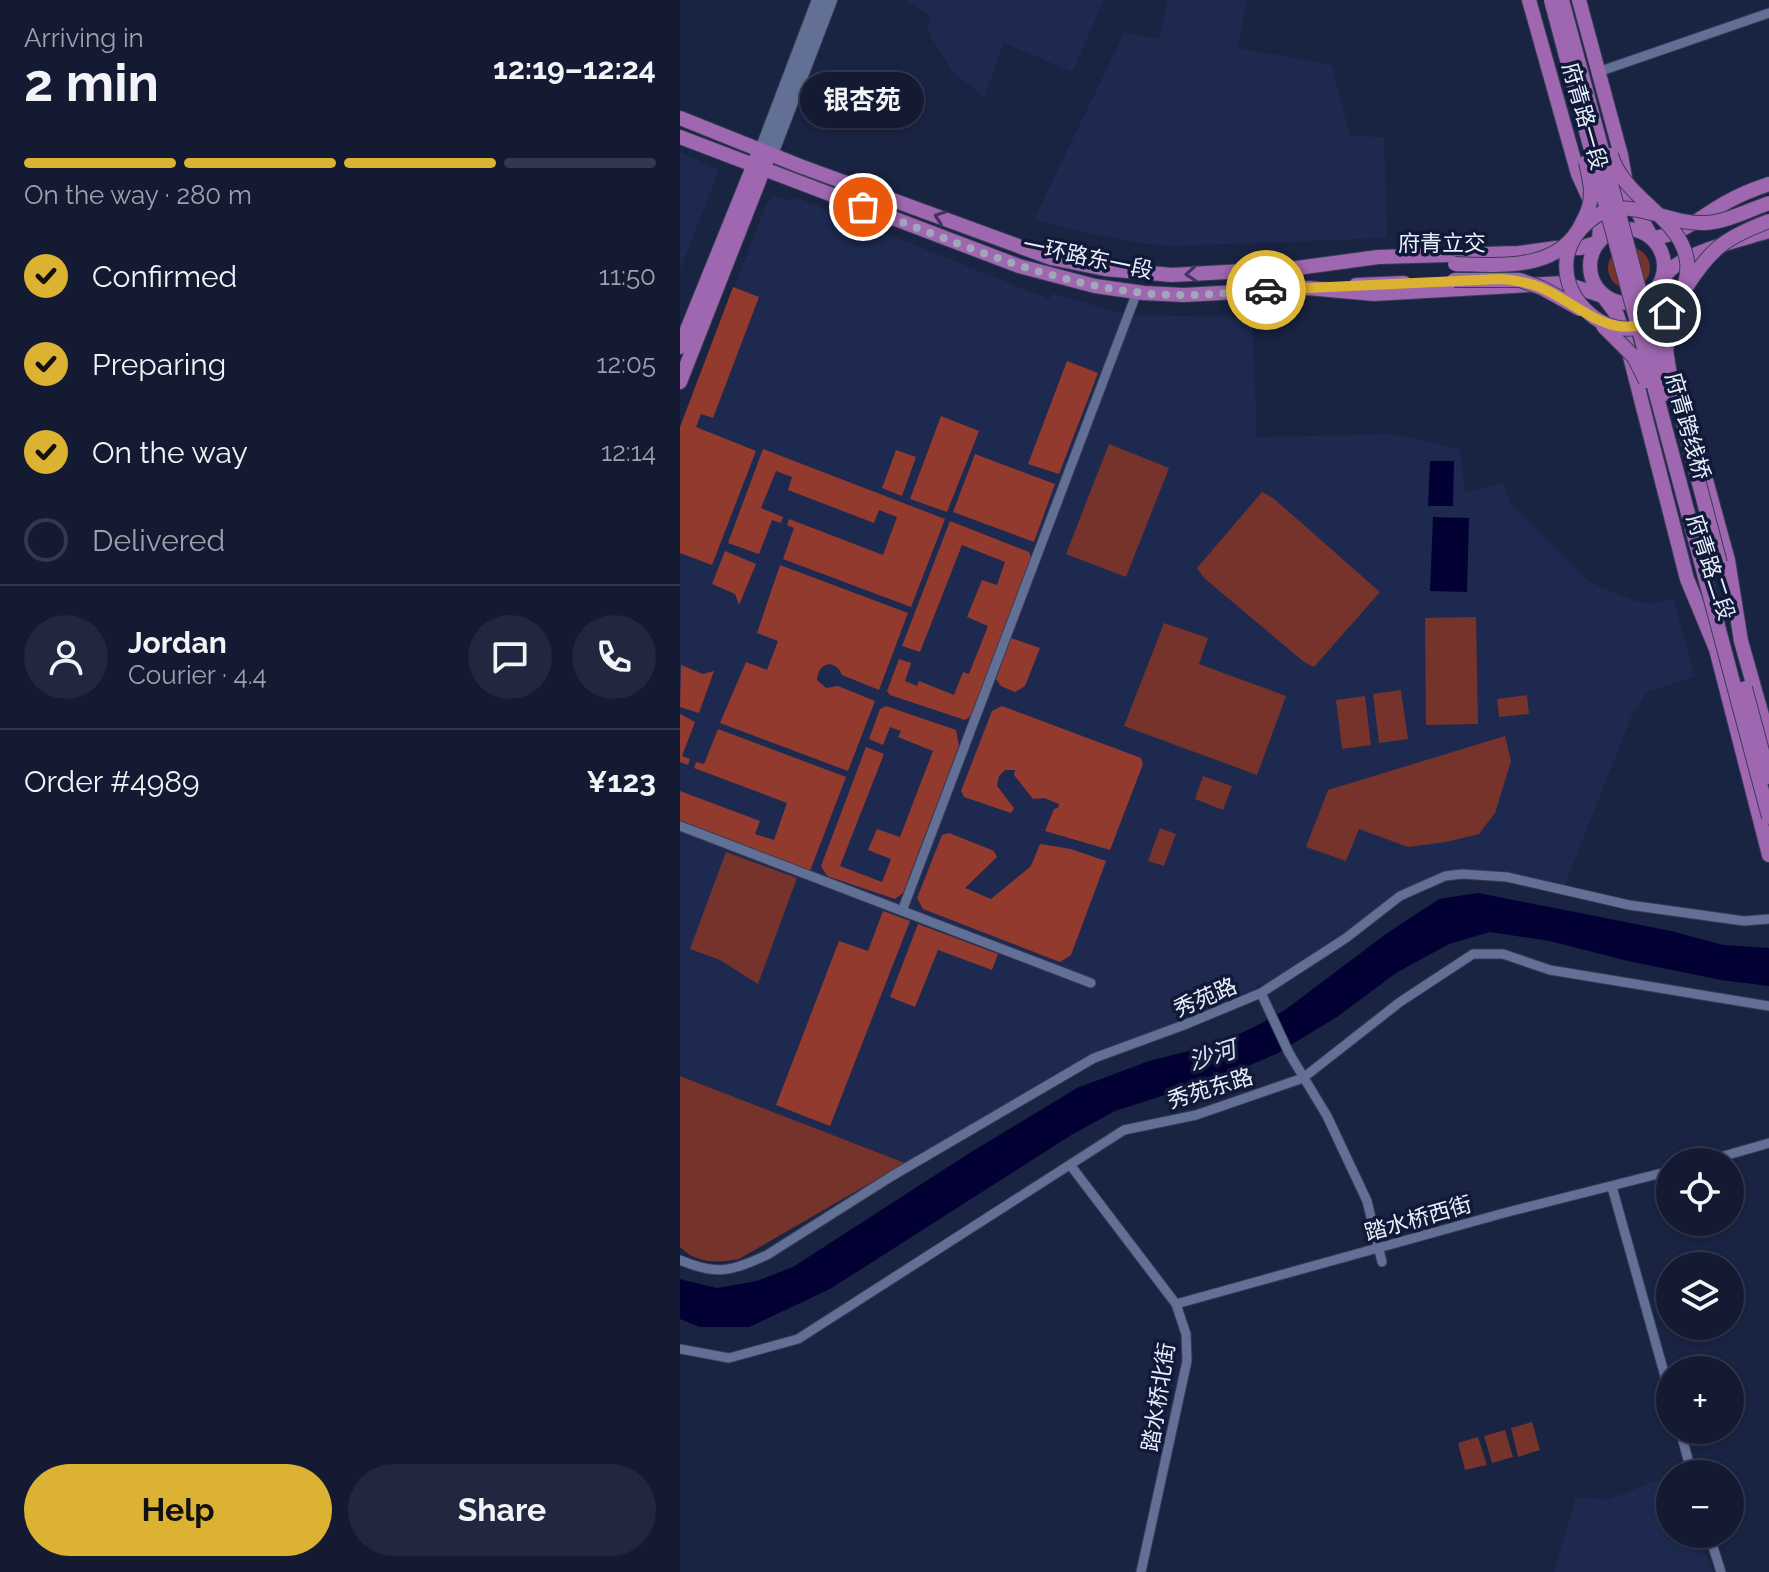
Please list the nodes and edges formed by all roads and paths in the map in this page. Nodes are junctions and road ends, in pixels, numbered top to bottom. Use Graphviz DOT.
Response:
graph roads {
  1 [pos="819,0"];
  2 [pos="830,0"];
  3 [pos="1529,0"];
  4 [pos="1542,0"];
  5 [pos="1551,0"];
  6 [pos="1562,0"];
  7 [pos="1568,0"];
  8 [pos="1579,0"];
  9 [pos="1769,13"];
  10 [pos="1598,72"];
  11 [pos="680,118"];
  12 [pos="680,137"];
  13 [pos="766,152"];
  14 [pos="757,167"];
  15 [pos="822,174"];
  16 [pos="1769,184"];
  17 [pos="816,189"];
  18 [pos="1769,203"];
  19 [pos="1658,216"];
  20 [pos="1769,221"];
  21 [pos="1769,231"];
  22 [pos="1577,233"];
  23 [pos="1652,238"];
  24 [pos="1599,242"];
  25 [pos="1297,268"];
  26 [pos="1662,282"];
  27 [pos="1308,288"];
  28 [pos="1137,292"];
  29 [pos="1603,296"];
  30 [pos="1678,300"];
  31 [pos="1586,313"];
  32 [pos="680,347"];
  33 [pos="680,382"];
  34 [pos="1741,641"];
  35 [pos="1716,649"];
  36 [pos="1769,740"];
  37 [pos="1769,777"];
  38 [pos="1769,817"];
  39 [pos="680,826"];
  40 [pos="1769,855"];
  41 [pos="902,911"];
  42 [pos="1769,919"];
  43 [pos="1091,983"];
  44 [pos="1261,993"];
  45 [pos="1769,1006"];
  46 [pos="1303,1078"];
  47 [pos="1769,1143"];
  48 [pos="1744,1150"];
  49 [pos="1071,1166"];
  50 [pos="1656,1175"];
  51 [pos="1612,1187"];
  52 [pos="1378,1248"];
  53 [pos="680,1260"];
  54 [pos="1382,1262"];
  55 [pos="1176,1304"];
  56 [pos="680,1349"];
  57 [pos="1659,1356"];
  58 [pos="1713,1548"];
  59 [pos="1141,1572"];
  60 [pos="1721,1572"];
  1 -- 13 [label="main road"];
  2 -- 13 [label="main road"];
  3 -- 24 [label="main road, 府青路一段"];
  4 -- 22 [label="main road, bridge"];
  5 -- 38 [label="main road, 府青跨线桥, bridge"];
  6 -- 37 [label="main road, 府青跨线桥, bridge"];
  7 -- 19 [label="main road, bridge"];
  8 -- 10 [label="main road, 府青路一段"];
  9 -- 10 [label="street"];
  10 -- 23 [label="main road, 府青路一段"];
  11 -- 13 [label="main road, 一环路东一段"];
  12 -- 14 [label="main road, 一环路东一段"];
  13 -- 14 [label="main road"];
  13 -- 15 [label="main road, 一环路东一段"];
  14 -- 17 [label="main road, 一环路东一段"];
  14 -- 32 [label="main road"];
  14 -- 33 [label="main road"];
  15 -- 17 [label="main road"];
  25 -- 15 [label="main road, 一环路东一段, one-way"];
  16 -- 23 [label="main road"];
  17 -- 28 [label="main road, 一环路东一段"];
  18 -- 19 [label="main road, 府青立交, bridge"];
  19 -- 22 [label="main road, 府青立交, bridge"];
  19 -- 30 [label="main road, bridge"];
  20 -- 30 [label="main road, bridge"];
  21 -- 26 [label="main road"];
  22 -- 25 [label="main road, 府青立交, bridge"];
  22 -- 31 [label="main road, bridge"];
  23 -- 24 [label="main road"];
  23 -- 26 [label="main road"];
  24 -- 25 [label="main road, 一环路东一段"];
  24 -- 29 [label="main road"];
  26 -- 29 [label="main road"];
  26 -- 34 [label="main road, 府青路二段"];
  27 -- 28 [label="main road, 一环路东一段"];
  27 -- 29 [label="main road, 一环路东一段"];
  27 -- 31 [label="main road, bridge"];
  28 -- 41 [label="street"];
  29 -- 35 [label="main road, 府青路二段"];
  30 -- 31 [label="main road, bridge"];
  30 -- 34 [label="main road, bridge"];
  31 -- 35 [label="main road, bridge"];
  34 -- 36 [label="main road, 府青路二段"];
  35 -- 40 [label="main road, 府青路二段"];
  39 -- 41 [label="street"];
  41 -- 43 [label="street"];
  42 -- 44 [label="street, 秀苑路"];
  44 -- 46 [label="street"];
  44 -- 53 [label="street, 秀苑路"];
  45 -- 46 [label="street, 秀苑东路"];
  46 -- 49 [label="street, 秀苑东路"];
  46 -- 52 [label="street"];
  47 -- 48 [label="street"];
  49 -- 55 [label="street, 踏水桥北街"];
  49 -- 56 [label="street, 秀苑东路"];
  50 -- 51 [label="street, 踏水桥西街"];
  51 -- 52 [label="street, 踏水桥西街"];
  51 -- 57 [label="street"];
  52 -- 54 [label="street"];
  52 -- 55 [label="street, 踏水桥西街"];
  55 -- 59 [label="street, 踏水桥北街"];
  58 -- 60 [label="street"];
}
